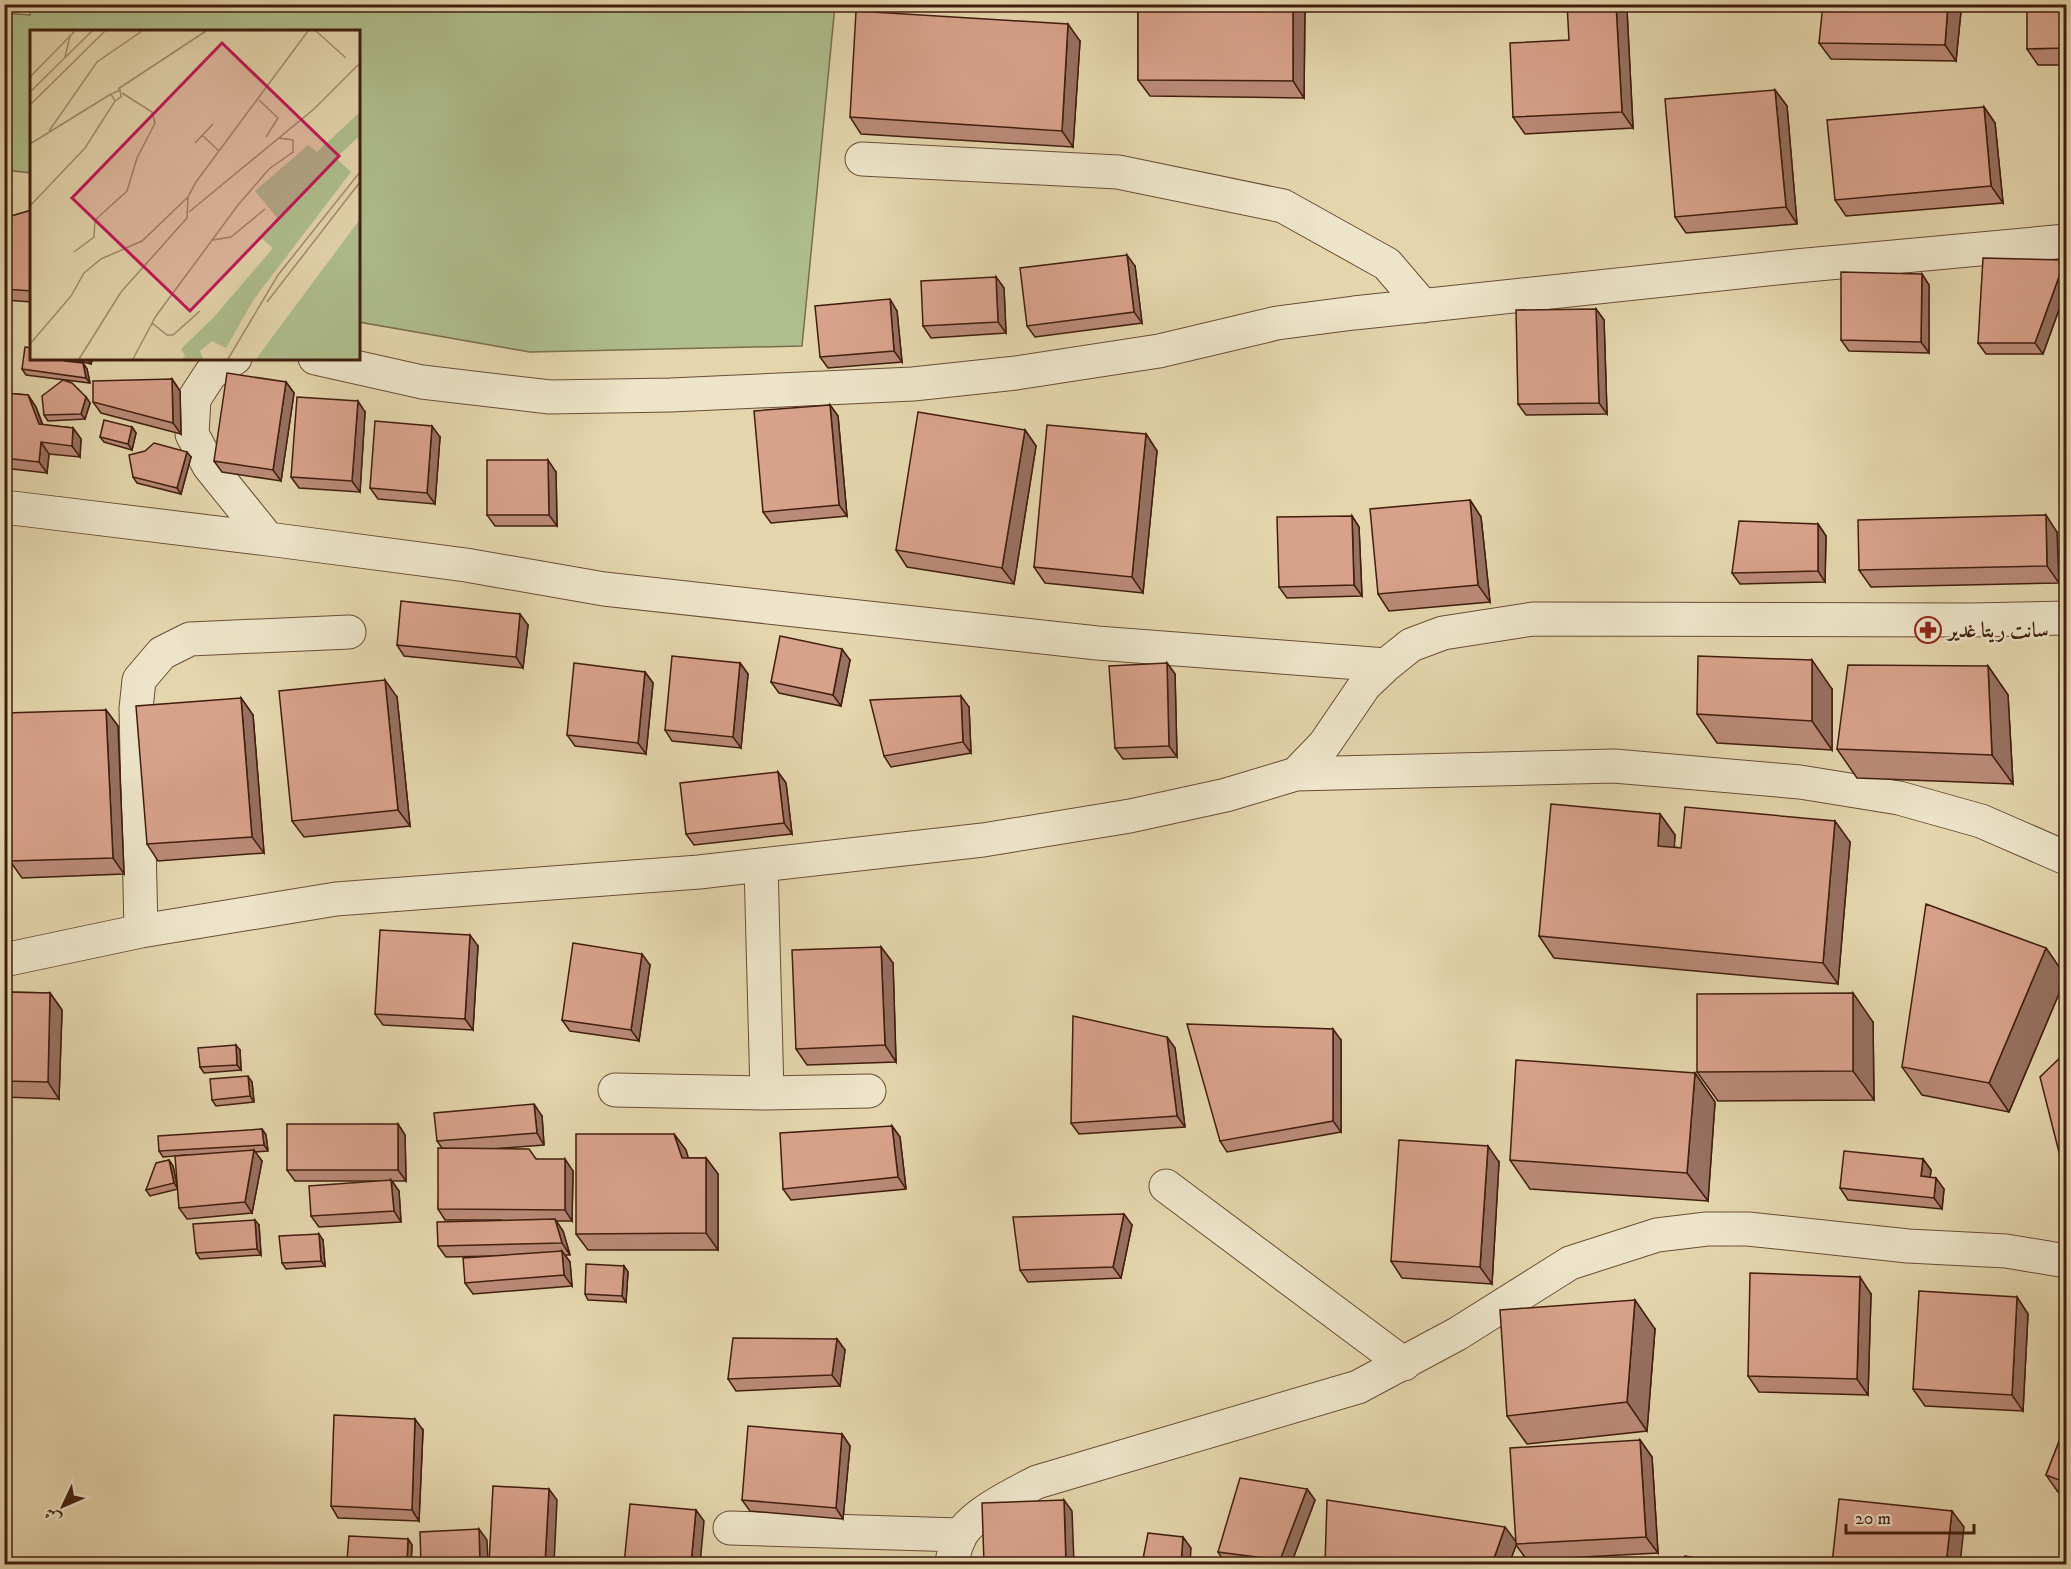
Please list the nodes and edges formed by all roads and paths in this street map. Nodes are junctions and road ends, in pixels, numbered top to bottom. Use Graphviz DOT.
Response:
graph roads {
  1 [pos="862,159"];
  2 [pos="2067,241"];
  3 [pos="1423,306"];
  4 [pos="232,360"];
  5 [pos="324,360"];
  6 [pos="4,507"];
  7 [pos="268,538"];
  8 [pos="2067,618"];
  9 [pos="349,632"];
  10 [pos="1386,665"];
  11 [pos="1296,774"];
  12 [pos="2067,858"];
  13 [pos="761,865"];
  14 [pos="141,931"];
  15 [pos="4,960"];
  16 [pos="615,1089"];
  17 [pos="869,1091"];
  18 [pos="767,1093"];
  19 [pos="1166,1186"];
  20 [pos="2067,1262"];
  21 [pos="1404,1364"];
  22 [pos="730,1528"];
  23 [pos="956,1550"];
  1 -- 3 [label="street"];
  2 -- 3 [label="street"];
  3 -- 5 [label="street"];
  4 -- 7 [label="street"];
  6 -- 7 [label="street"];
  7 -- 10 [label="street"];
  8 -- 10 [label="street"];
  9 -- 14 [label="street"];
  10 -- 11 [label="street"];
  11 -- 12 [label="street"];
  11 -- 13 [label="street"];
  13 -- 14 [label="street"];
  13 -- 18 [label="street"];
  14 -- 15 [label="street"];
  16 -- 18 [label="street"];
  17 -- 18 [label="street"];
  19 -- 21 [label="street"];
  20 -- 21 [label="street"];
  21 -- 23 [label="street"];
  22 -- 23 [label="street"];
}
